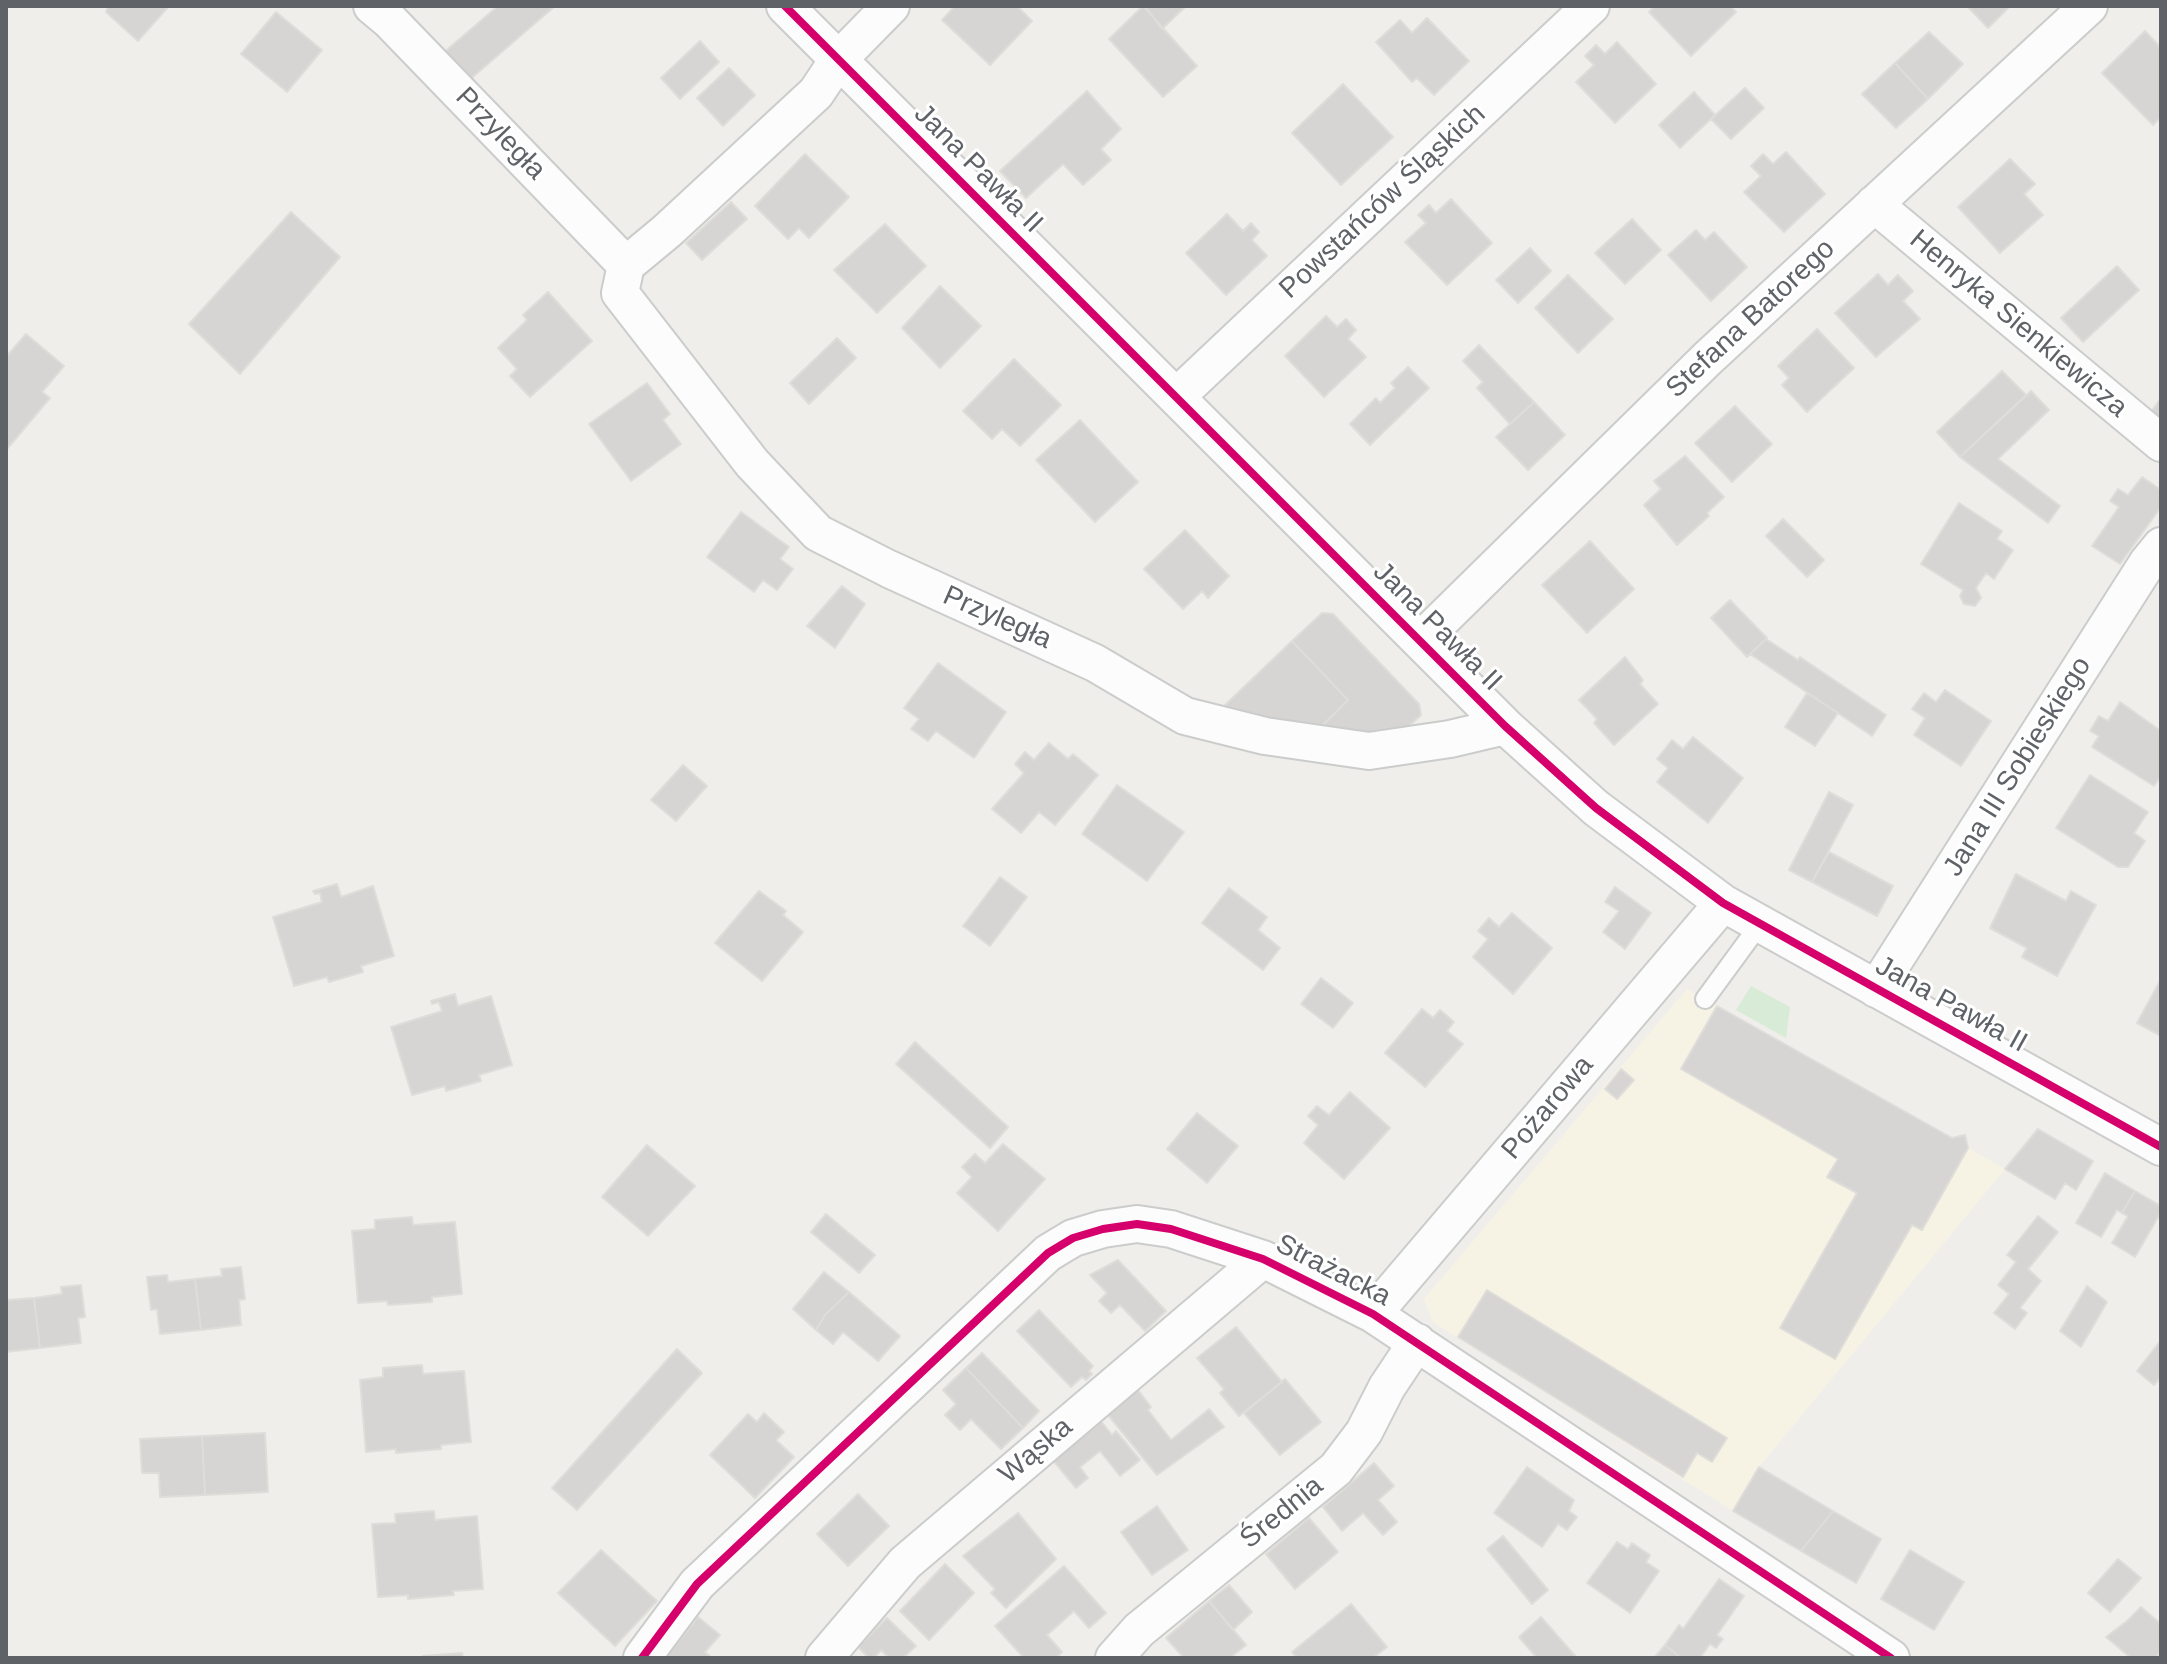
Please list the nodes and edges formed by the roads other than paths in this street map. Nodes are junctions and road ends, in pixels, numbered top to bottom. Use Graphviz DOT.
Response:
graph roads {
  1 [pos="372,6"];
  2 [pos="785,6"];
  3 [pos="891,6"];
  4 [pos="1591,6"];
  5 [pos="2089,6"];
  6 [pos="838,60"];
  7 [pos="1874,204"];
  8 [pos="626,265"];
  9 [pos="1176,397"];
  10 [pos="2161,443"];
  11 [pos="2161,546"];
  12 [pos="1421,640"];
  13 [pos="1505,726"];
  14 [pos="1723,903"];
  15 [pos="1760,924"];
  16 [pos="1876,989"];
  17 [pos="1705,999"];
  18 [pos="2161,1147"];
  19 [pos="1263,1259"];
  20 [pos="1373,1314"];
  21 [pos="1417,1342"];
  22 [pos="642,1658"];
  23 [pos="824,1658"];
  24 [pos="1114,1658"];
  25 [pos="1891,1658"];
  1 -- 8 [label="street, Przyległa"];
  2 -- 6 [label="street, Jana Pawła II"];
  3 -- 6 [label="street"];
  4 -- 9 [label="street, Powstańców Śląskich"];
  5 -- 7 [label="street, Stefana Batorego"];
  6 -- 8 [label="street"];
  6 -- 9 [label="street, Jana Pawła II"];
  7 -- 10 [label="street, Henryka Sienkiewicza"];
  7 -- 12 [label="street, Stefana Batorego"];
  8 -- 13 [label="street, Przyległa"];
  9 -- 12 [label="street, Jana Pawła II"];
  11 -- 16 [label="street, Jana III Sobieskiego"];
  12 -- 13 [label="street, Jana Pawła II"];
  13 -- 14 [label="street, Jana Pawła II"];
  14 -- 15 [label="street, Jana Pawła II"];
  14 -- 20 [label="street, Pożarowa"];
  15 -- 16 [label="street, Jana Pawła II"];
  15 -- 17 [label="lane"];
  16 -- 18 [label="street, Jana Pawła II"];
  19 -- 20 [label="street, Strażacka"];
  19 -- 22 [label="street, Strażacka"];
  19 -- 23 [label="street, Wąska"];
  20 -- 21 [label="street, Strażacka"];
  21 -- 24 [label="street, Średnia"];
  21 -- 25 [label="street, Strażacka"];
}
